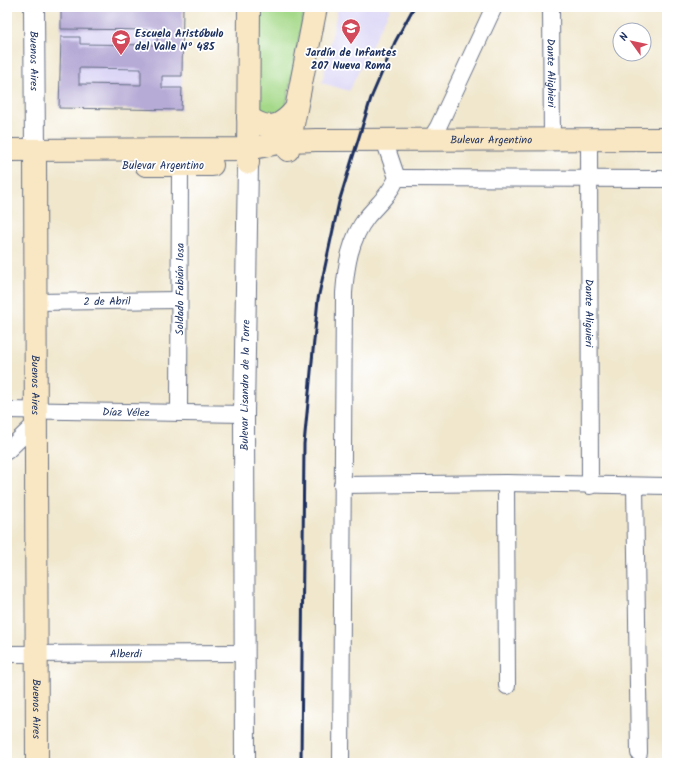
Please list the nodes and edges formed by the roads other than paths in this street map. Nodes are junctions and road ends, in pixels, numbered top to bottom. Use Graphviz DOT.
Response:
graph roads {
  1 [pos="34,7"];
  2 [pos="249,7"];
  3 [pos="316,7"];
  4 [pos="494,7"];
  5 [pos="551,7"];
  6 [pos="295,110"];
  7 [pos="248,117"];
  8 [pos="552,139"];
  9 [pos="667,139"];
  10 [pos="384,140"];
  11 [pos="430,140"];
  12 [pos="589,140"];
  13 [pos="288,146"];
  14 [pos="7,150"];
  15 [pos="35,157"];
  16 [pos="248,157"];
  17 [pos="7,165"];
  18 [pos="180,165"];
  19 [pos="397,178"];
  20 [pos="589,179"];
  21 [pos="667,180"];
  22 [pos="178,300"];
  23 [pos="36,302"];
  24 [pos="7,410"];
  25 [pos="179,413"];
  26 [pos="244,414"];
  27 [pos="36,417"];
  28 [pos="7,451"];
  29 [pos="506,483"];
  30 [pos="342,485"];
  31 [pos="590,486"];
  32 [pos="635,486"];
  33 [pos="667,486"];
  34 [pos="245,652"];
  35 [pos="7,654"];
  36 [pos="37,654"];
  37 [pos="507,686"];
  38 [pos="639,753"];
  39 [pos="37,763"];
  40 [pos="245,763"];
  41 [pos="341,763"];
  1 -- 15 [label="street, Buenos Aires"];
  2 -- 7 [label="main road, Bulevar Lisandro de la Torre"];
  3 -- 6 [label="main road"];
  4 -- 11 [label="street"];
  5 -- 8 [label="street, Dante Alighieri"];
  6 -- 7 [label="main road"];
  6 -- 13 [label="main road"];
  7 -- 16 [label="main road, Bulevar Lisandro de la Torre"];
  8 -- 11 [label="main road, Bulevar Argentino"];
  8 -- 12 [label="main road, Bulevar Argentino"];
  9 -- 12 [label="main road, Bulevar Argentino"];
  10 -- 11 [label="main road, Bulevar Argentino"];
  10 -- 13 [label="main road, Bulevar Argentino"];
  10 -- 19 [label="street"];
  12 -- 20 [label="street, Dante Aliguieri"];
  13 -- 16 [label="main road, Bulevar Argentino"];
  14 -- 15 [label="main road, Bulevar Argentino"];
  15 -- 16 [label="main road, Bulevar Argentino"];
  15 -- 17 [label="main road, Bulevar Argentino"];
  15 -- 18 [label="main road, Bulevar Argentino"];
  15 -- 23 [label="main road, Buenos Aires"];
  16 -- 18 [label="main road, Bulevar Argentino"];
  16 -- 26 [label="street, Bulevar Lisandro de la Torre"];
  18 -- 22 [label="street, Soldado Fabián Iosa"];
  19 -- 20 [label="street"];
  19 -- 30 [label="street"];
  20 -- 21 [label="street"];
  20 -- 31 [label="street, Dante Aliguieri"];
  22 -- 23 [label="street, 2 de Abril"];
  22 -- 25 [label="street, Soldado Fabián Iosa"];
  23 -- 27 [label="main road, Buenos Aires"];
  24 -- 27 [label="street, Díaz Vélez"];
  25 -- 26 [label="street, Díaz Vélez"];
  25 -- 27 [label="street, Díaz Vélez"];
  26 -- 34 [label="street, Bulevar Lisandro de la Torre"];
  27 -- 28 [label="street"];
  27 -- 36 [label="main road, Buenos Aires"];
  29 -- 30 [label="street"];
  29 -- 31 [label="street"];
  29 -- 37 [label="street"];
  30 -- 41 [label="street"];
  31 -- 32 [label="street"];
  32 -- 33 [label="street"];
  32 -- 38 [label="street"];
  34 -- 36 [label="street, Alberdi"];
  34 -- 40 [label="street, Bulevar Lisandro de la Torre"];
  35 -- 36 [label="street, Alberdi"];
  36 -- 39 [label="main road, Buenos Aires"];
}
